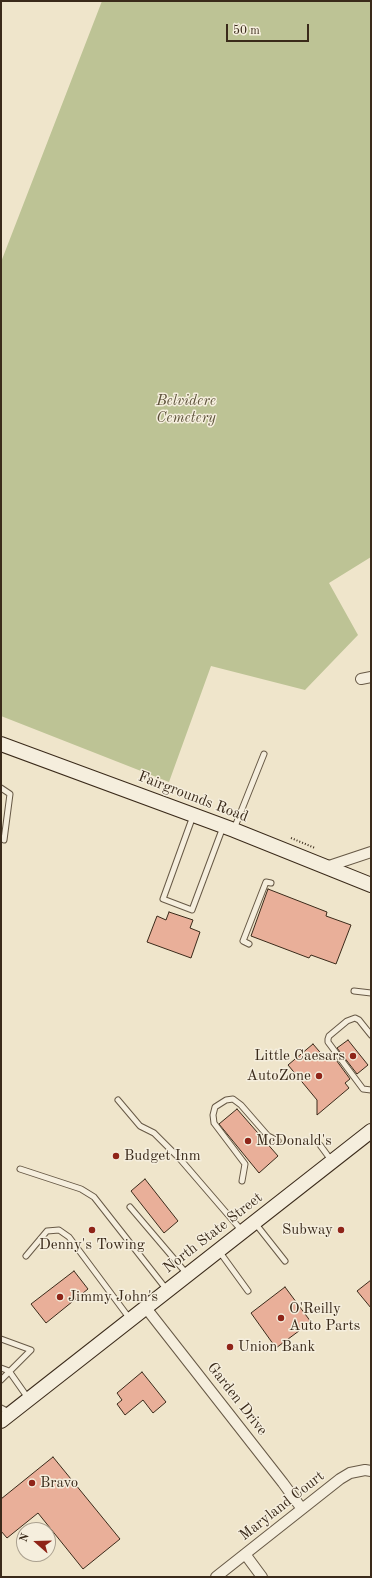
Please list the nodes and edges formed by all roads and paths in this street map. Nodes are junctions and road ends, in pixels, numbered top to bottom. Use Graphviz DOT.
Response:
graph roads {
  1 [pos="1,744"];
  2 [pos="264,754"];
  3 [pos="1,788"];
  4 [pos="1,811"];
  5 [pos="8,813"];
  6 [pos="193,815"];
  7 [pos="229,828"];
  8 [pos="1,838"];
  9 [pos="371,852"];
  10 [pos="326,867"];
  11 [pos="271,883"];
  12 [pos="371,885"];
  13 [pos="249,944"];
  14 [pos="354,991"];
  15 [pos="371,993"];
  16 [pos="371,1035"];
  17 [pos="371,1090"];
  18 [pos="118,1100"];
  19 [pos="371,1131"];
  20 [pos="278,1141"];
  21 [pos="320,1145"];
  22 [pos="332,1161"];
  23 [pos="20,1170"];
  24 [pos="242,1181"];
  25 [pos="130,1207"];
  26 [pos="255,1222"];
  27 [pos="243,1232"];
  28 [pos="219,1251"];
  29 [pos="26,1256"];
  30 [pos="285,1261"];
  31 [pos="188,1275"];
  32 [pos="168,1291"];
  33 [pos="248,1291"];
  34 [pos="146,1308"];
  35 [pos="131,1320"];
  36 [pos="1,1339"];
  37 [pos="1,1368"];
  38 [pos="9,1371"];
  39 [pos="1,1380"];
  40 [pos="29,1400"];
  41 [pos="7,1410"];
  42 [pos="1,1421"];
  43 [pos="371,1471"];
  44 [pos="302,1509"];
  45 [pos="244,1554"];
  46 [pos="216,1577"];
  47 [pos="262,1577"];
  1 -- 6 [label="main road, Fairgrounds Road"];
  2 -- 7 [label="lane"];
  3 -- 5 [label="lane"];
  4 -- 5 [label="lane"];
  5 -- 8 [label="lane"];
  6 -- 7 [label="main road, Fairgrounds Road"];
  6 -- 7 [label="lane"];
  7 -- 10 [label="main road, Fairgrounds Road"];
  9 -- 10 [label="street"];
  10 -- 12 [label="main road, Fairgrounds Road"];
  11 -- 13 [label="lane"];
  14 -- 15 [label="lane"];
  16 -- 17 [label="lane"];
  18 -- 27 [label="lane"];
  19 -- 22 [label="main road, North State Street"];
  20 -- 24 [label="lane"];
  21 -- 22 [label="lane"];
  22 -- 26 [label="main road, North State Street"];
  23 -- 32 [label="lane"];
  25 -- 31 [label="lane"];
  26 -- 27 [label="main road, North State Street"];
  26 -- 30 [label="lane"];
  27 -- 28 [label="main road, North State Street"];
  28 -- 31 [label="main road, North State Street"];
  28 -- 33 [label="lane"];
  29 -- 35 [label="lane"];
  31 -- 32 [label="main road, North State Street"];
  32 -- 34 [label="main road, North State Street"];
  34 -- 35 [label="main road, North State Street"];
  34 -- 44 [label="street, Garden Drive"];
  35 -- 40 [label="main road, North State Street"];
  36 -- 38 [label="lane"];
  37 -- 38 [label="lane"];
  38 -- 39 [label="lane"];
  38 -- 40 [label="lane"];
  40 -- 41 [label="main road, North State Street"];
  41 -- 42 [label="main road, North State Street"];
  43 -- 44 [label="street, Maryland Court"];
  44 -- 45 [label="street, Maryland Court"];
  45 -- 46 [label="street, Maryland Court"];
  45 -- 47 [label="street"];
}
